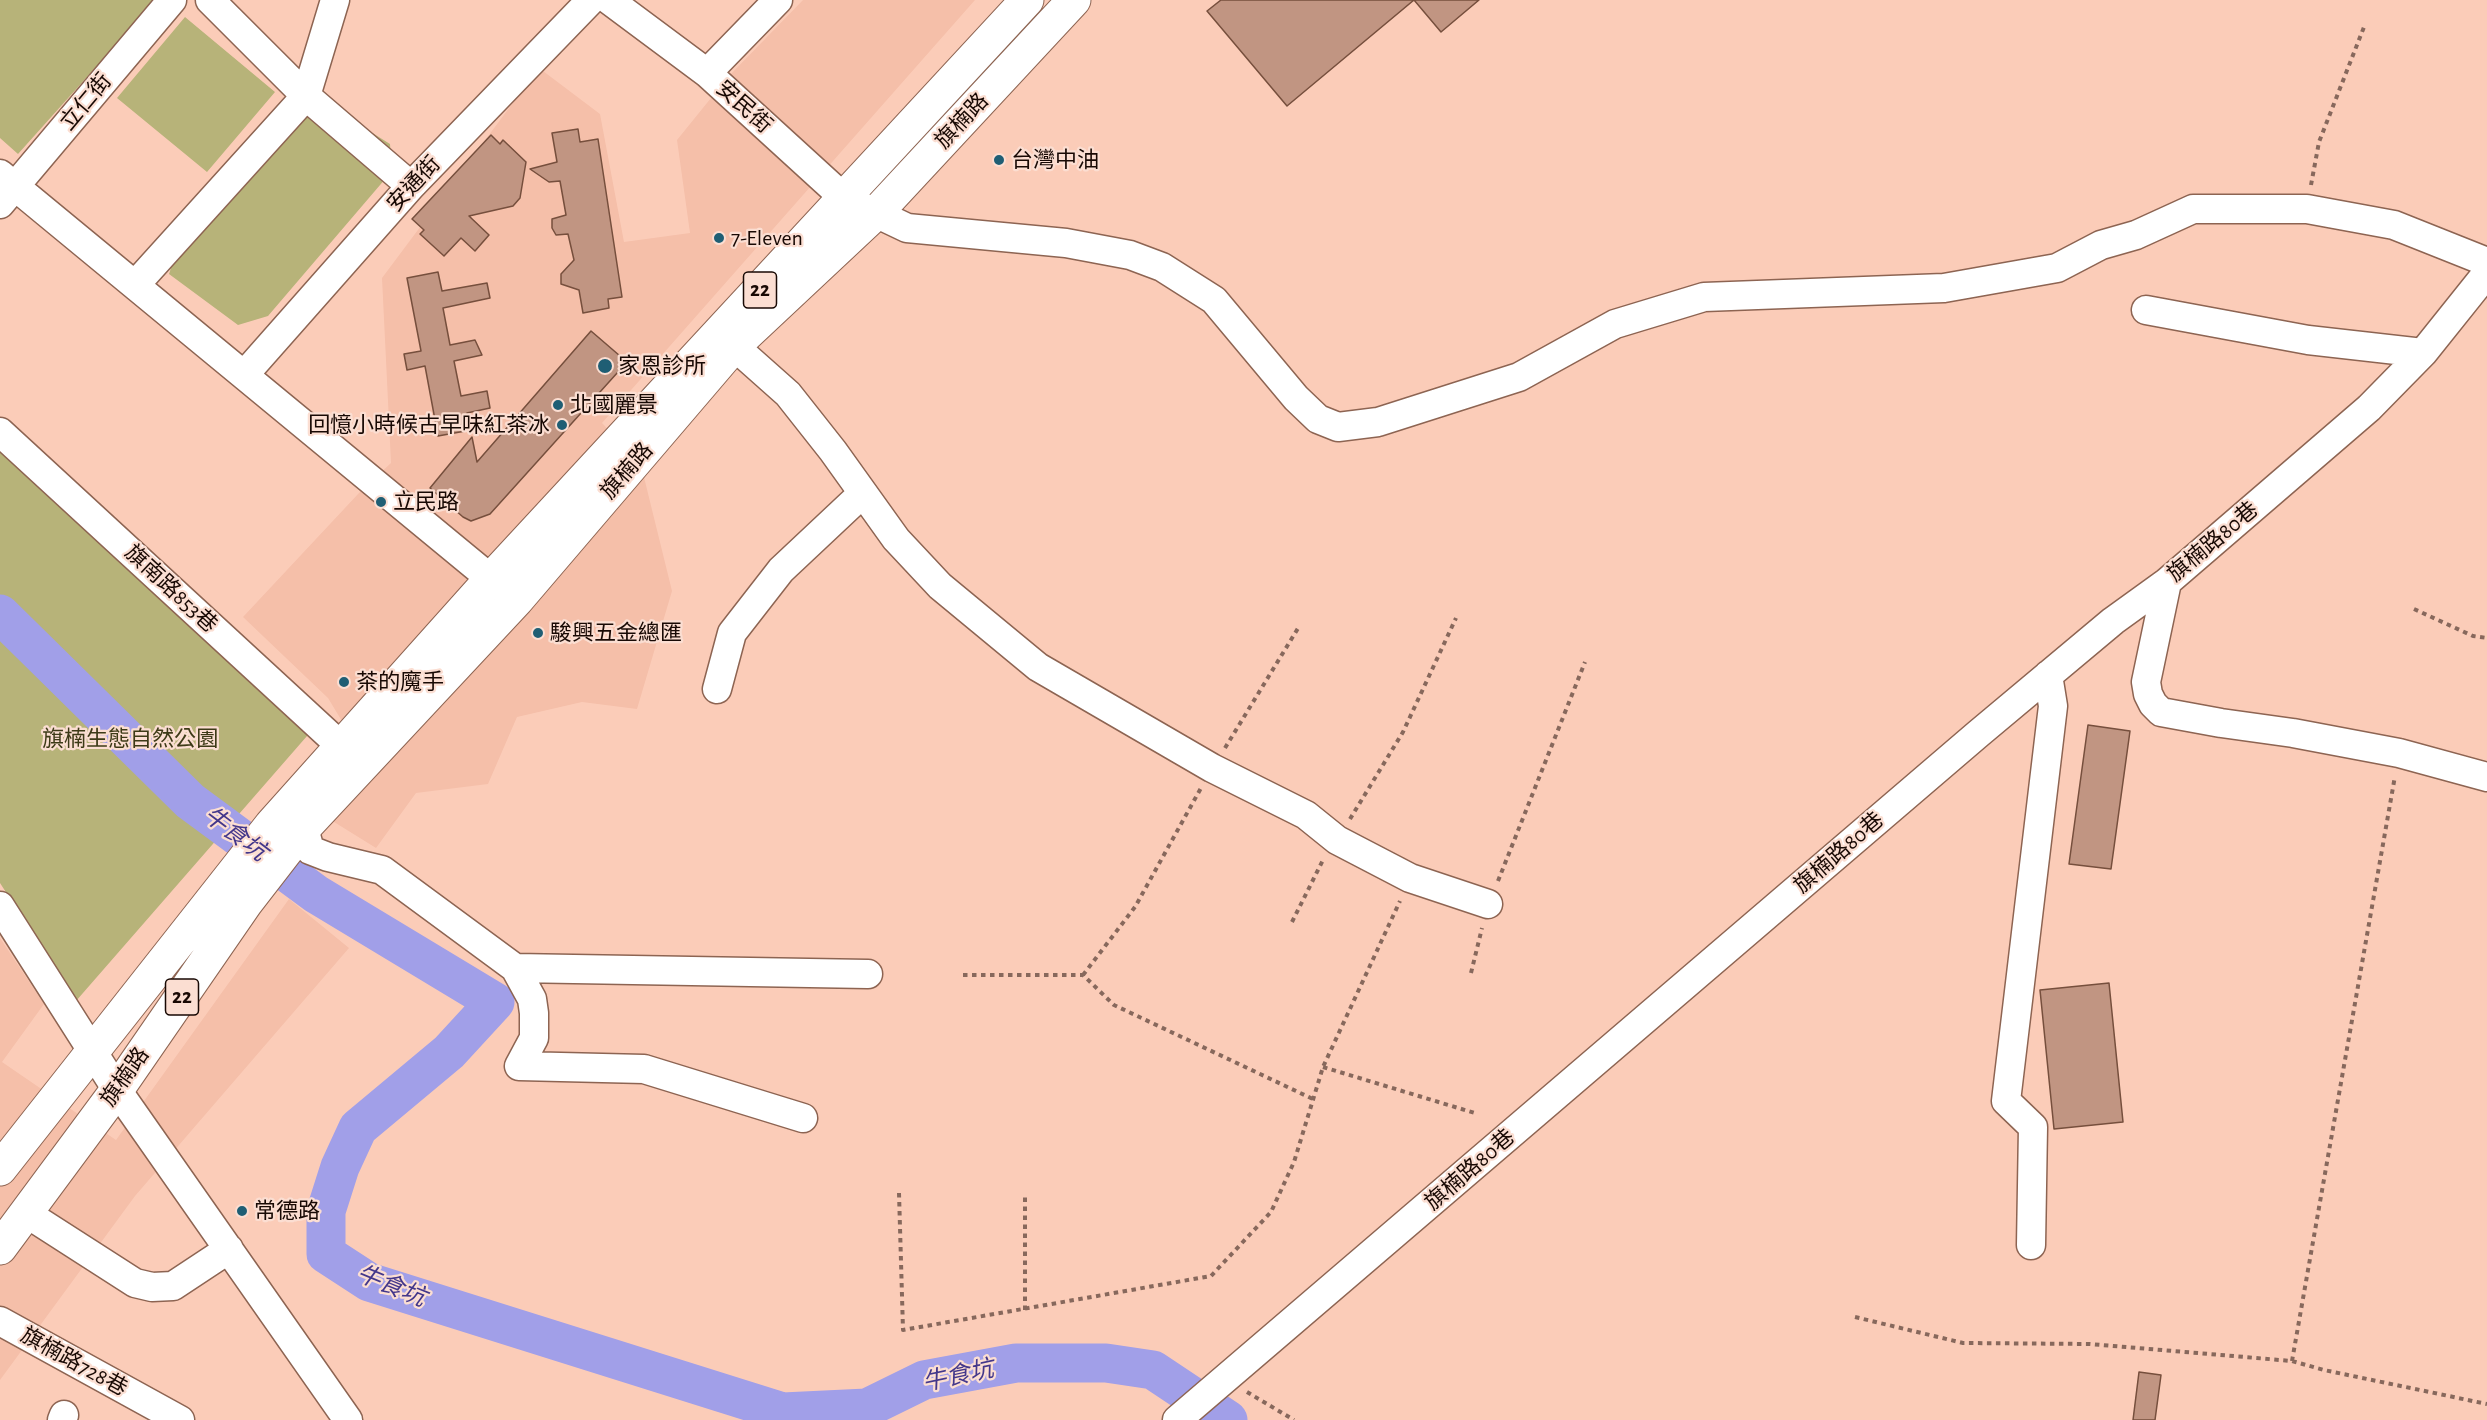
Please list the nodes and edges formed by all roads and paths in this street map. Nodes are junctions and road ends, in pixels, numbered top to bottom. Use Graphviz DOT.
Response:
graph roads {
  1 [pos="172,0"];
  2 [pos="210,0"];
  3 [pos="335,0"];
  4 [pos="591,0"];
  5 [pos="609,0"];
  6 [pos="778,0"];
  7 [pos="1027,0"];
  8 [pos="1062,4"];
  9 [pos="2364,27"];
  10 [pos="707,74"];
  11 [pos="306,96"];
  12 [pos="411,186"];
  13 [pos="5,188"];
  14 [pos="844,198"];
  15 [pos="2307,209"];
  16 [pos="876,213"];
  17 [pos="2487,262"];
  18 [pos="2487,273"];
  19 [pos="135,285"];
  20 [pos="2146,310"];
  21 [pos="734,346"];
  22 [pos="2423,353"];
  23 [pos="244,375"];
  24 [pos="0,432"];
  25 [pos="864,493"];
  26 [pos="491,579"];
  27 [pos="2167,582"];
  28 [pos="517,600"];
  29 [pos="2414,609"];
  30 [pos="1456,618"];
  31 [pos="1300,625"];
  32 [pos="2487,638"];
  33 [pos="1585,662"];
  34 [pos="2048,675"];
  35 [pos="717,689"];
  36 [pos="342,747"];
  37 [pos="2398,753"];
  38 [pos="1212,768"];
  39 [pos="2487,777"];
  40 [pos="288,834"];
  41 [pos="1337,840"];
  42 [pos="1410,878"];
  43 [pos="236,892"];
  44 [pos="1488,904"];
  45 [pos="0,906"];
  46 [pos="1292,922"];
  47 [pos="514,968"];
  48 [pos="867,974"];
  49 [pos="1471,974"];
  50 [pos="963,975"];
  51 [pos="1083,975"];
  52 [pos="93,1049"];
  53 [pos="1323,1067"];
  54 [pos="117,1090"];
  55 [pos="1315,1100"];
  56 [pos="1478,1114"];
  57 [pos="803,1118"];
  58 [pos="0,1169"];
  59 [pos="899,1193"];
  60 [pos="1025,1193"];
  61 [pos="26,1213"];
  62 [pos="2031,1245"];
  63 [pos="0,1248"];
  64 [pos="229,1249"];
  65 [pos="1024,1310"];
  66 [pos="1855,1317"];
  67 [pos="0,1321"];
  68 [pos="2292,1360"];
  69 [pos="1222,1383"];
  70 [pos="2487,1404"];
  71 [pos="180,1420"];
  72 [pos="348,1420"];
  73 [pos="1177,1420"];
  74 [pos="1294,1420"];
  1 -- 13 [label="street, 立仁街"];
  2 -- 11 [label="street"];
  3 -- 11 [label="street"];
  4 -- 12 [label="street, 安通街"];
  5 -- 10 [label="street, 安民街"];
  6 -- 10 [label="street"];
  7 -- 14 [label="main road, 旗楠路 / 22"];
  8 -- 16 [label="main road, 旗楠路 / 22"];
  9 -- 15 [label="path"];
  10 -- 14 [label="street, 安民街"];
  11 -- 12 [label="street"];
  11 -- 19 [label="street"];
  12 -- 23 [label="street, 安通街"];
  13 -- 19 [label="street"];
  14 -- 16 [label="street, 安民街"];
  14 -- 26 [label="main road, 旗楠路 / 22"];
  15 -- 16 [label="street, 安民街"];
  15 -- 17 [label="street, 安民街"];
  16 -- 21 [label="main road, 旗楠路 / 22"];
  18 -- 22 [label="street, 旗楠路80巷"];
  19 -- 23 [label="street"];
  20 -- 22 [label="street"];
  21 -- 25 [label="street"];
  21 -- 28 [label="main road, 旗楠路 / 22"];
  22 -- 27 [label="street, 旗楠路80巷"];
  23 -- 26 [label="street"];
  24 -- 36 [label="street, 旗南路853巷"];
  25 -- 35 [label="street"];
  25 -- 38 [label="street"];
  26 -- 28 [label="street"];
  26 -- 36 [label="main road, 旗楠路 / 22"];
  27 -- 34 [label="street, 旗楠路80巷"];
  27 -- 37 [label="street"];
  28 -- 40 [label="main road, 旗楠路 / 22"];
  29 -- 32 [label="path"];
  30 -- 41 [label="path"];
  31 -- 38 [label="path"];
  33 -- 44 [label="path"];
  34 -- 62 [label="street"];
  34 -- 69 [label="street, 旗楠路80巷"];
  36 -- 40 [label="main road, 旗楠路 / 22"];
  37 -- 39 [label="street"];
  37 -- 68 [label="path"];
  38 -- 41 [label="street"];
  38 -- 51 [label="path"];
  40 -- 43 [label="main road, 22"];
  40 -- 47 [label="street"];
  41 -- 42 [label="street"];
  41 -- 46 [label="path"];
  42 -- 44 [label="street"];
  42 -- 53 [label="path"];
  43 -- 52 [label="main road, 旗楠路 / 22"];
  43 -- 54 [label="main road, 旗楠路 / 22"];
  44 -- 49 [label="path"];
  45 -- 52 [label="street"];
  47 -- 48 [label="street"];
  47 -- 57 [label="street"];
  50 -- 51 [label="path"];
  51 -- 55 [label="path"];
  52 -- 54 [label="street"];
  52 -- 58 [label="main road, 旗楠路 / 22"];
  53 -- 55 [label="path"];
  53 -- 56 [label="path"];
  54 -- 61 [label="main road, 旗楠路 / 22"];
  54 -- 64 [label="street"];
  55 -- 65 [label="path"];
  59 -- 65 [label="path"];
  60 -- 65 [label="path"];
  61 -- 63 [label="main road, 旗楠路 / 22"];
  61 -- 64 [label="street"];
  64 -- 72 [label="street"];
  66 -- 68 [label="path"];
  67 -- 71 [label="street, 旗楠路728巷"];
  68 -- 70 [label="path"];
  69 -- 73 [label="street, 旗楠路80巷"];
  69 -- 74 [label="path"];
}
